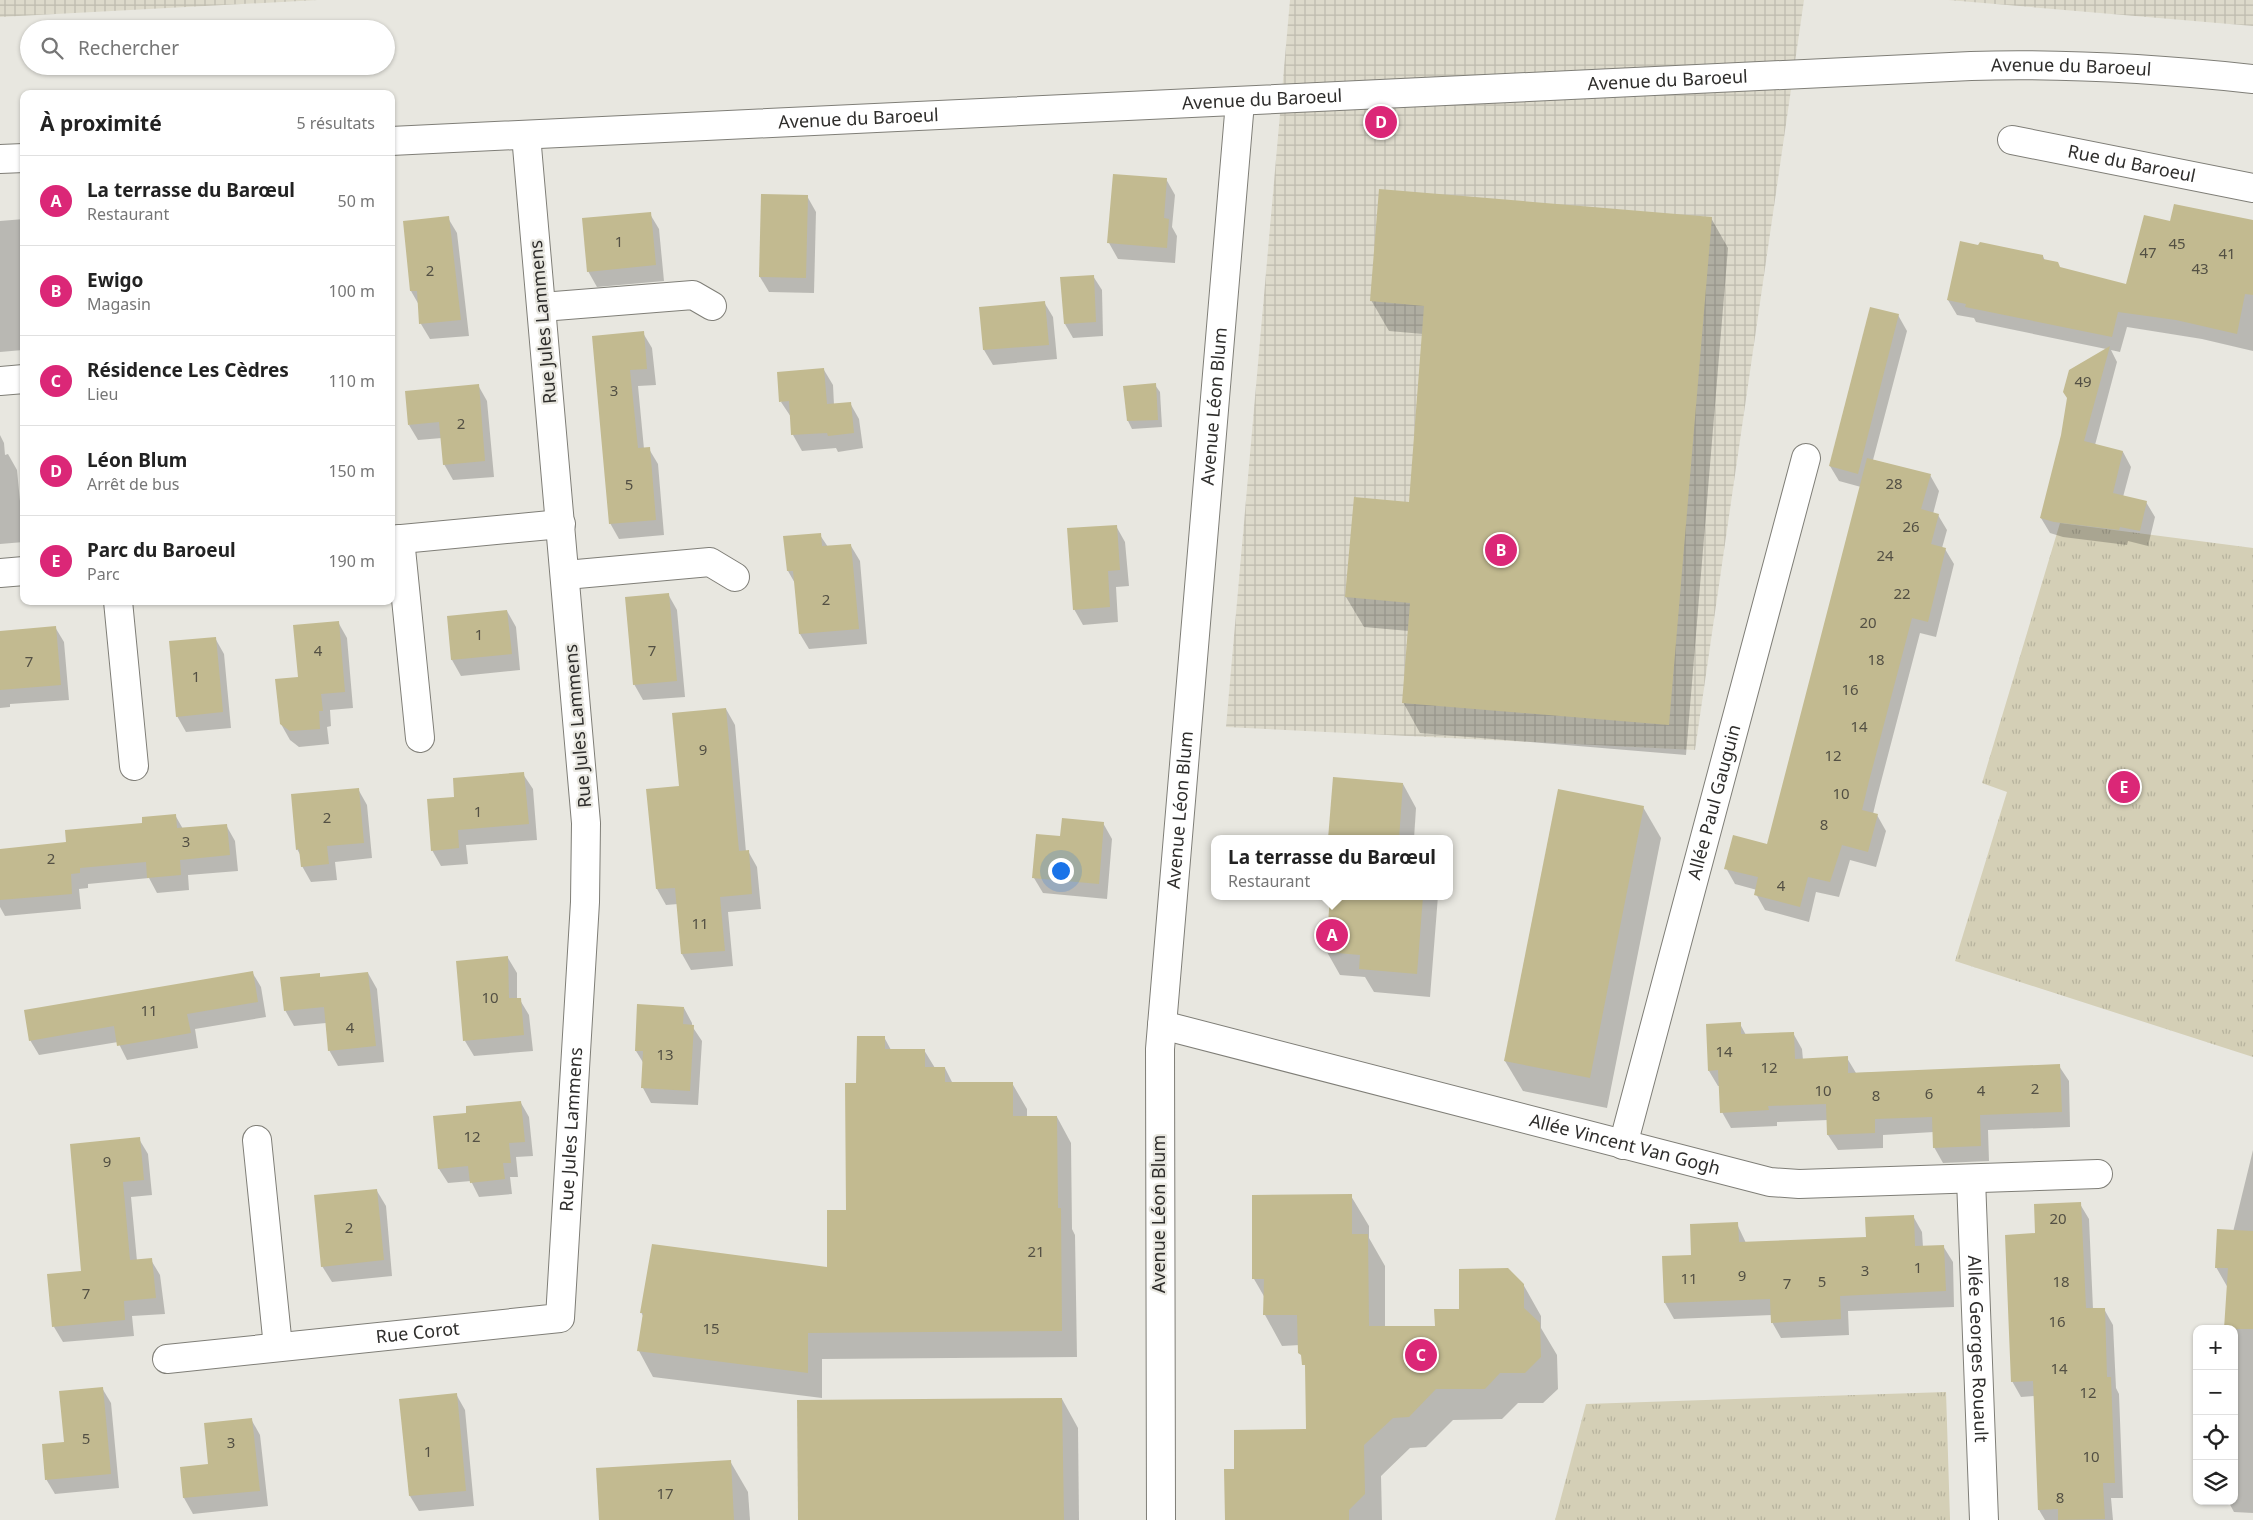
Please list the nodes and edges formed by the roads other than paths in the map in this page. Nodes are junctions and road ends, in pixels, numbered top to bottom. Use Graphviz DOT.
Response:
graph roads {
  1 [pos="2253,79"];
  2 [pos="1240,102"];
  3 [pos="526,135"];
  4 [pos="2012,140"];
  5 [pos="395,141"];
  6 [pos="20,158"];
  7 [pos="0,159"];
  8 [pos="2253,188"];
  9 [pos="712,306"];
  10 [pos="542,307"];
  11 [pos="20,379"];
  12 [pos="0,381"];
  13 [pos="1806,458"];
  14 [pos="561,524"];
  15 [pos="396,539"];
  16 [pos="20,571"];
  17 [pos="0,573"];
  18 [pos="566,575"];
  19 [pos="735,577"];
  20 [pos="118,605"];
  21 [pos="420,738"];
  22 [pos="134,766"];
  23 [pos="1162,1025"];
  24 [pos="257,1140"];
  25 [pos="1623,1145"];
  26 [pos="2098,1174"];
  27 [pos="1971,1179"];
  28 [pos="560,1318"];
  29 [pos="278,1347"];
  30 [pos="167,1359"];
  31 [pos="1161,1520"];
  32 [pos="1984,1520"];
  1 -- 2 [label="street, Avenue du Baroeul"];
  2 -- 3 [label="street, Avenue du Baroeul"];
  2 -- 23 [label="street, Avenue Léon Blum"];
  3 -- 5 [label="street, Avenue du Baroeul"];
  3 -- 10 [label="street, Rue Jules Lammens"];
  4 -- 8 [label="street, Rue du Baroeul"];
  6 -- 7 [label="street"];
  9 -- 10 [label="street"];
  10 -- 14 [label="street, Rue Jules Lammens"];
  11 -- 12 [label="street"];
  13 -- 25 [label="street, Allée Paul Gauguin"];
  14 -- 15 [label="street"];
  14 -- 18 [label="street, Rue Jules Lammens"];
  15 -- 21 [label="street"];
  16 -- 17 [label="street"];
  18 -- 19 [label="street"];
  18 -- 28 [label="street, Rue Jules Lammens"];
  20 -- 22 [label="street"];
  23 -- 25 [label="street, Allée Vincent Van Gogh"];
  23 -- 31 [label="street, Avenue Léon Blum"];
  24 -- 29 [label="street"];
  25 -- 27 [label="street, Allée Vincent Van Gogh"];
  26 -- 27 [label="street, Allée Vincent Van Gogh"];
  27 -- 32 [label="street, Allée Georges Rouault"];
  28 -- 29 [label="street, Rue Corot"];
  29 -- 30 [label="street, Rue Corot"];
}
